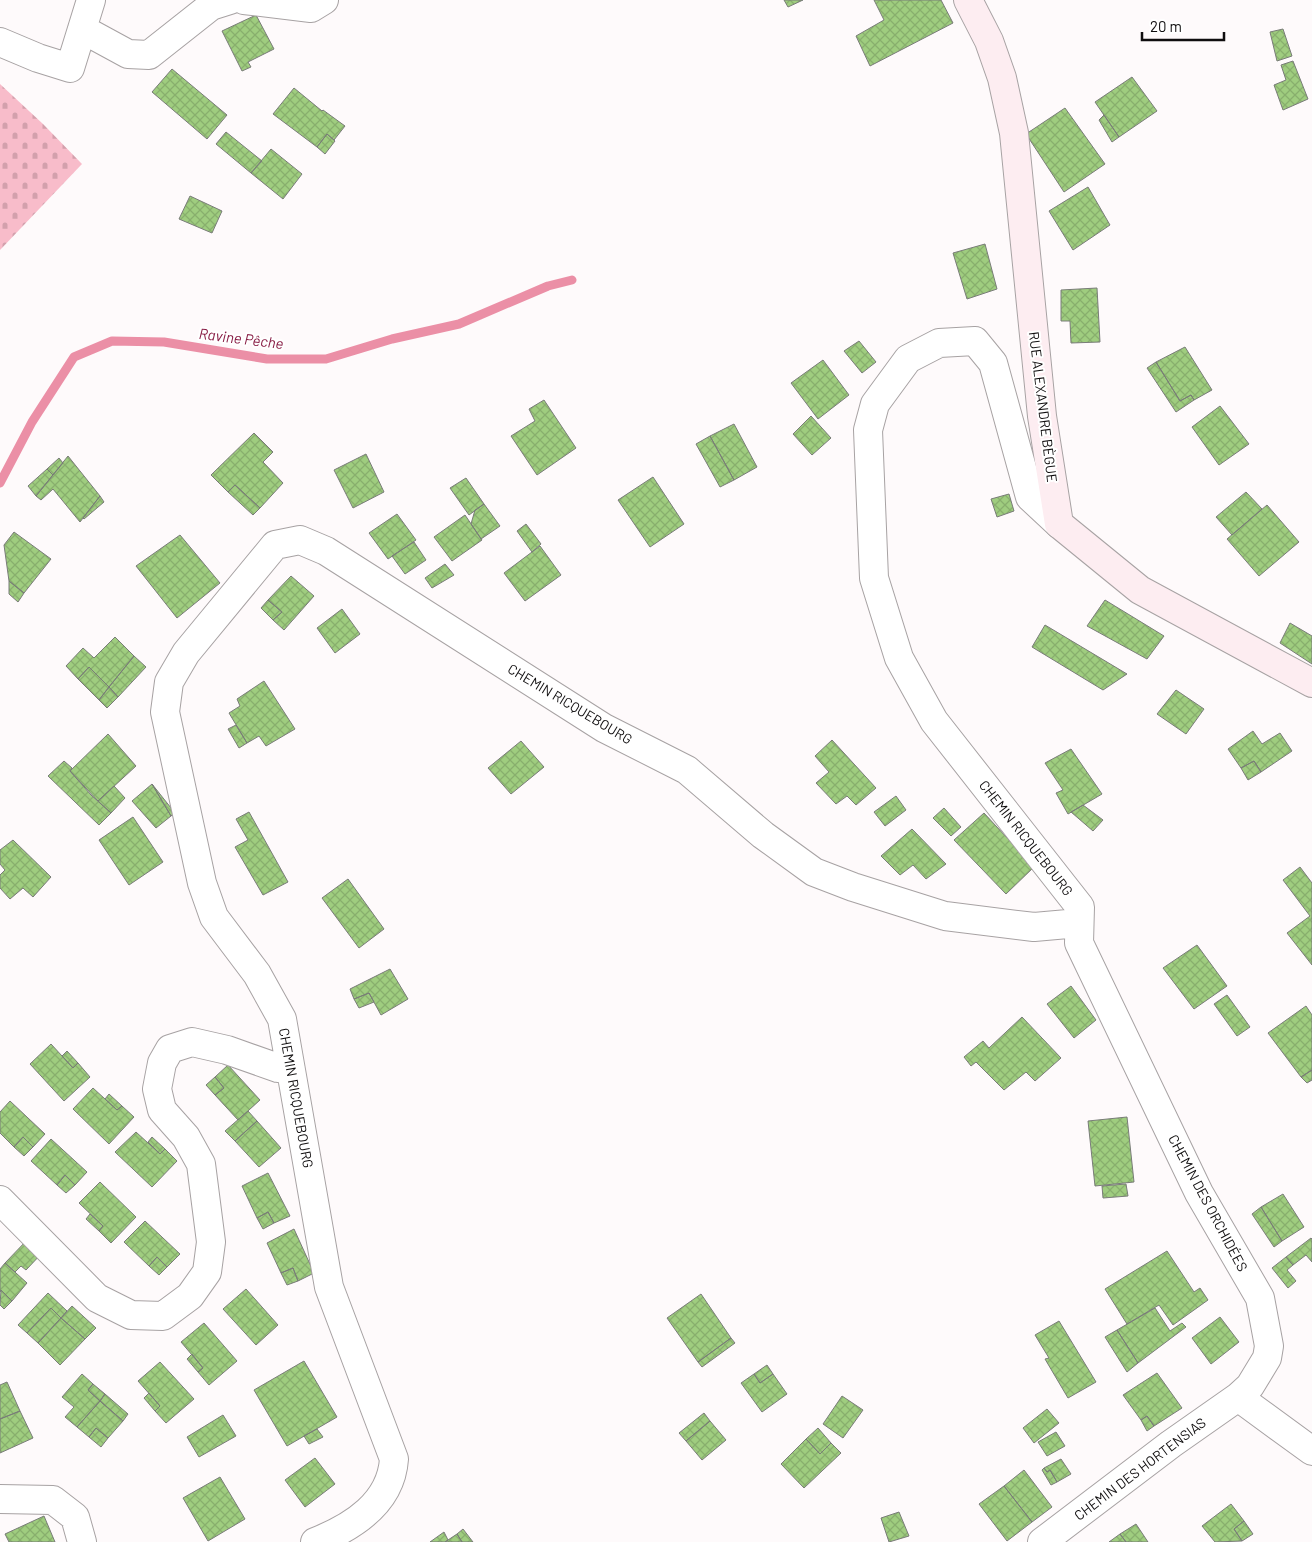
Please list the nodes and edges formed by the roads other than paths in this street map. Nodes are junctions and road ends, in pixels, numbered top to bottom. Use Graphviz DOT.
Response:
graph roads {
  1 [pos="91,0"];
  2 [pos="230,0"];
  3 [pos="244,0"];
  4 [pos="324,0"];
  5 [pos="968,0"];
  6 [pos="82,30"];
  7 [pos="0,42"];
  8 [pos="1060,524"];
  9 [pos="1312,683"];
  10 [pos="1079,923"];
  11 [pos="291,1070"];
  12 [pos="0,1200"];
  13 [pos="1238,1397"];
  14 [pos="1312,1451"];
  15 [pos="0,1499"];
  16 [pos="82,1542"];
  17 [pos="315,1542"];
  18 [pos="1042,1542"];
  1 -- 6 [label="street"];
  2 -- 6 [label="street"];
  3 -- 4 [label="street"];
  5 -- 8 [label="main road, RUE ALEXANDRE BÈGUE"];
  6 -- 7 [label="street"];
  8 -- 9 [label="main road"];
  8 -- 10 [label="street, CHEMIN RICQUEBOURG"];
  10 -- 11 [label="street, CHEMIN RICQUEBOURG"];
  10 -- 13 [label="street, CHEMIN DES ORCHIDÉES"];
  11 -- 12 [label="street"];
  11 -- 17 [label="street, CHEMIN RICQUEBOURG"];
  13 -- 14 [label="street"];
  13 -- 18 [label="street, CHEMIN DES HORTENSIAS"];
  15 -- 16 [label="street"];
}
